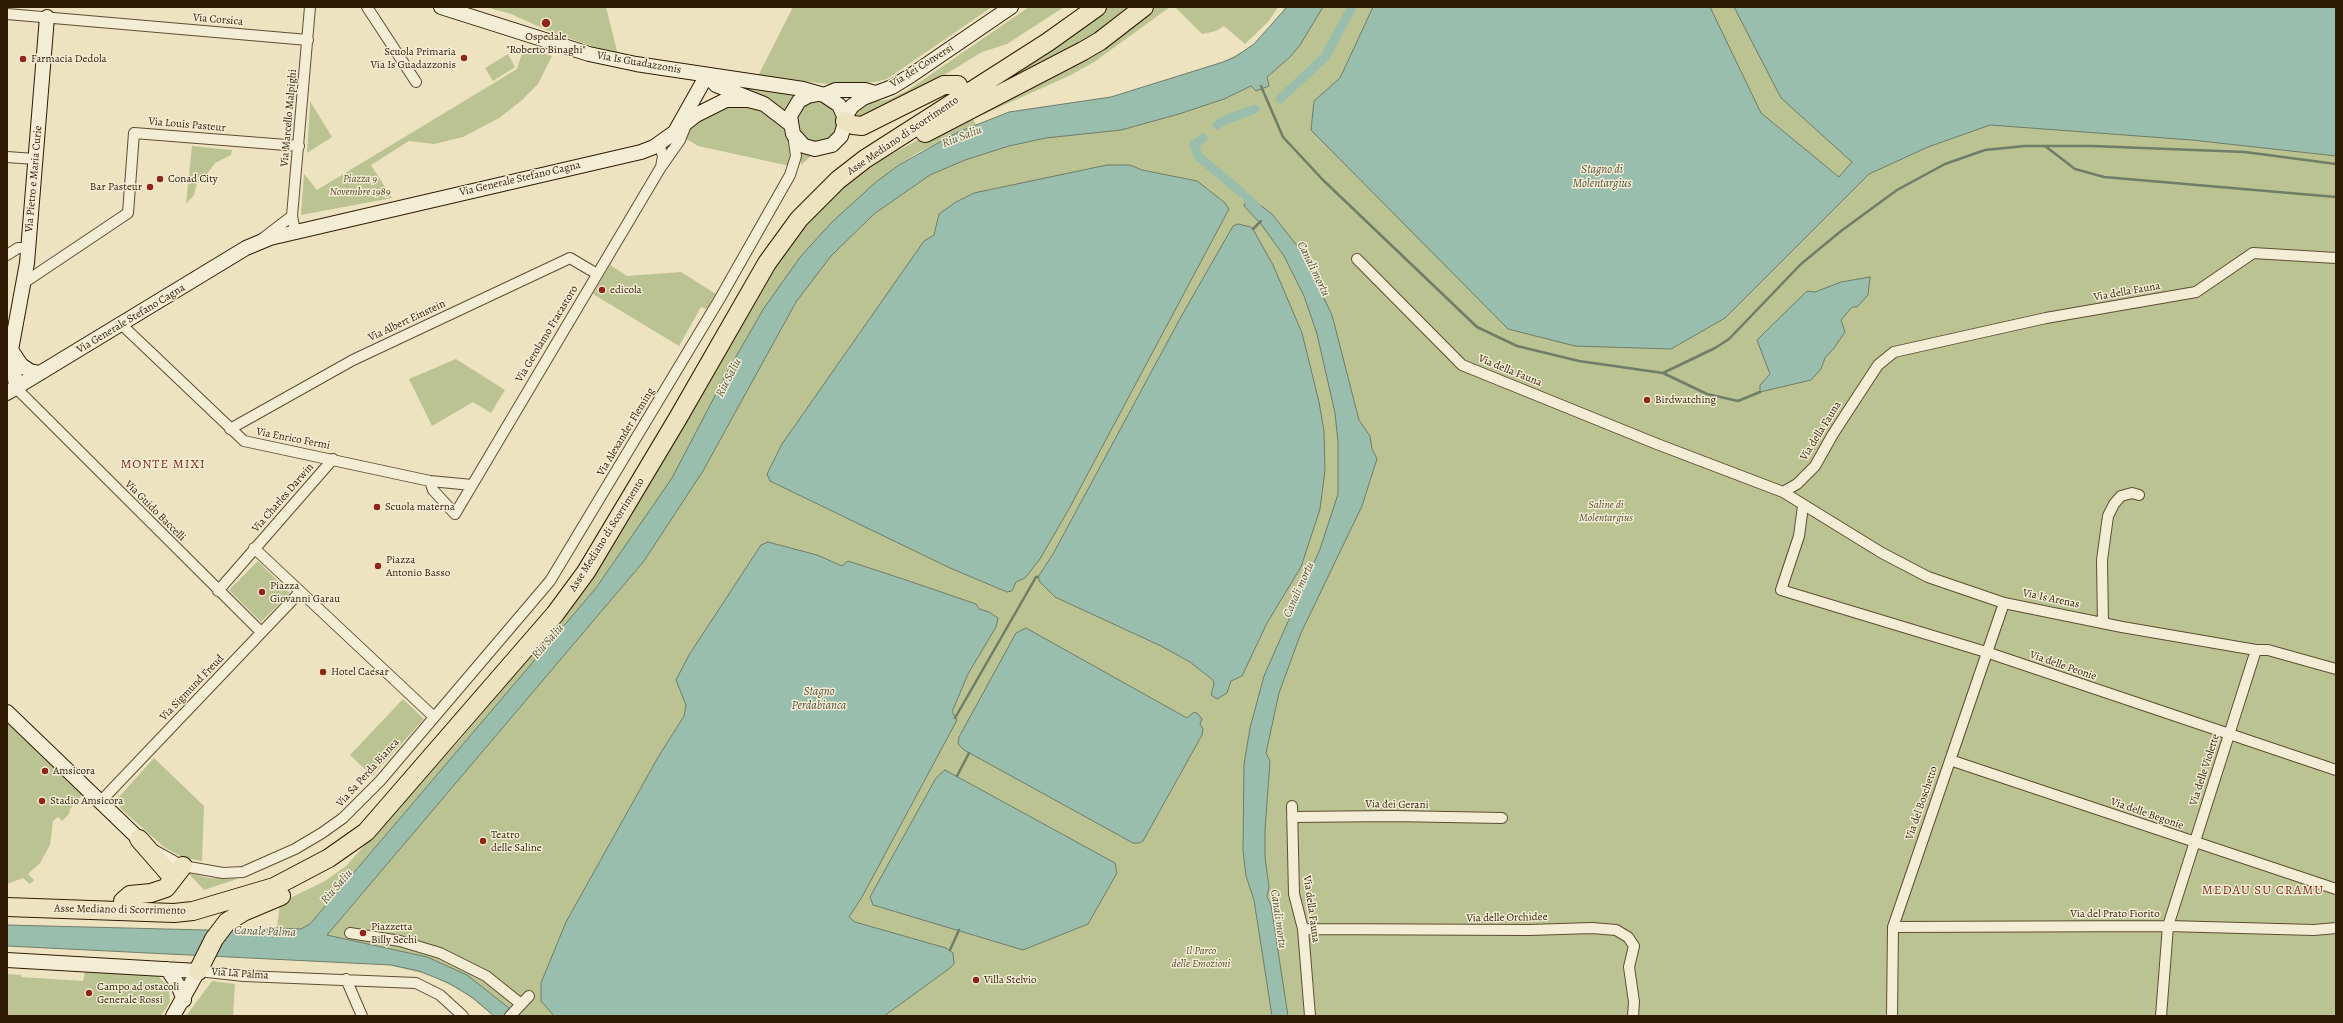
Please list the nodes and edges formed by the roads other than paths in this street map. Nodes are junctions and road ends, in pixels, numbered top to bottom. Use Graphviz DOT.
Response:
graph roads {
  1 [pos="310,7"];
  2 [pos="367,7"];
  3 [pos="441,7"];
  4 [pos="1011,7"];
  5 [pos="1079,7"];
  6 [pos="1097,7"];
  7 [pos="1144,7"];
  8 [pos="47,12"];
  9 [pos="7,14"];
  10 [pos="308,40"];
  11 [pos="707,75"];
  12 [pos="416,82"];
  13 [pos="958,85"];
  14 [pos="826,93"];
  15 [pos="875,93"];
  16 [pos="764,104"];
  17 [pos="696,115"];
  18 [pos="845,119"];
  19 [pos="680,128"];
  20 [pos="791,129"];
  21 [pos="659,144"];
  22 [pos="888,144"];
  23 [pos="299,146"];
  24 [pos="7,157"];
  25 [pos="35,159"];
  26 [pos="661,167"];
  27 [pos="292,216"];
  28 [pos="295,231"];
  29 [pos="255,244"];
  30 [pos="28,248"];
  31 [pos="7,255"];
  32 [pos="2336,258"];
  33 [pos="1357,259"];
  34 [pos="597,274"];
  35 [pos="25,282"];
  36 [pos="122,325"];
  37 [pos="11,356"];
  38 [pos="40,373"];
  39 [pos="10,387"];
  40 [pos="230,429"];
  41 [pos="333,459"];
  42 [pos="430,481"];
  43 [pos="472,485"];
  44 [pos="1783,492"];
  45 [pos="2139,495"];
  46 [pos="1803,506"];
  47 [pos="254,548"];
  48 [pos="218,591"];
  49 [pos="300,592"];
  50 [pos="2004,602"];
  51 [pos="2102,623"];
  52 [pos="262,632"];
  53 [pos="2256,650"];
  54 [pos="1986,652"];
  55 [pos="2336,669"];
  56 [pos="7,712"];
  57 [pos="434,717"];
  58 [pos="2229,734"];
  59 [pos="1950,760"];
  60 [pos="2336,770"];
  61 [pos="100,801"];
  62 [pos="1292,806"];
  63 [pos="1292,817"];
  64 [pos="1502,818"];
  65 [pos="366,832"];
  66 [pos="139,839"];
  67 [pos="2194,843"];
  68 [pos="178,872"];
  69 [pos="2336,889"];
  70 [pos="7,896"];
  71 [pos="123,901"];
  72 [pos="7,907"];
  73 [pos="193,911"];
  74 [pos="2168,926"];
  75 [pos="1893,927"];
  76 [pos="2336,928"];
  77 [pos="1303,929"];
  78 [pos="217,932"];
  79 [pos="350,933"];
  80 [pos="7,960"];
  81 [pos="200,967"];
  82 [pos="167,969"];
  83 [pos="346,979"];
  84 [pos="529,996"];
  85 [pos="184,1000"];
  86 [pos="516,1010"];
  87 [pos="173,1016"];
  88 [pos="362,1016"];
  89 [pos="463,1016"];
  90 [pos="1310,1016"];
  91 [pos="1633,1016"];
  92 [pos="1892,1016"];
  93 [pos="2161,1016"];
  1 -- 10 [label="street, Via Marcello Malpighi"];
  2 -- 12 [label="street"];
  3 -- 11 [label="street, Via Is Guadazzonis"];
  4 -- 15 [label="street, Via dei Conversi"];
  5 -- 13 [label="highway, Asse Mediano di Scorrimento"];
  6 -- 22 [label="highway, Asse Mediano di Scorrimento"];
  7 -- 22 [label="highway"];
  8 -- 9 [label="street, Via Corsica"];
  8 -- 10 [label="street, Via Corsica"];
  8 -- 25 [label="street, Via Pietro e Maria Curie"];
  10 -- 23 [label="street, Via Marcello Malpighi"];
  11 -- 14 [label="street, Via Is Guadazzonis"];
  11 -- 16 [label="street"];
  11 -- 17 [label="street"];
  11 -- 19 [label="street, Via Generale Stefano Cagna"];
  13 -- 18 [label="highway"];
  13 -- 71 [label="highway, Asse Mediano di Scorrimento"];
  14 -- 15 [label="street, Via dei Conversi"];
  14 -- 18 [label="street"];
  14 -- 20 [label="street"];
  15 -- 18 [label="street"];
  16 -- 17 [label="street"];
  16 -- 20 [label="street"];
  17 -- 19 [label="street"];
  18 -- 20 [label="street"];
  19 -- 21 [label="street, Via Generale Stefano Cagna"];
  19 -- 26 [label="street, Via Gerolamo Fracastoro"];
  20 -- 57 [label="street, Via Alexander Fleming"];
  21 -- 26 [label="street"];
  21 -- 28 [label="street, Via Generale Stefano Cagna"];
  22 -- 65 [label="highway, Asse Mediano di Scorrimento"];
  23 -- 27 [label="street, Via Marcello Malpighi"];
  23 -- 35 [label="street, Via Louis Pasteur"];
  24 -- 25 [label="street"];
  25 -- 30 [label="street, Via Pietro e Maria Curie"];
  26 -- 34 [label="street, Via Gerolamo Fracastoro"];
  27 -- 28 [label="street, Via Marcello Malpighi"];
  27 -- 29 [label="street, Via Generale Stefano Cagna"];
  28 -- 29 [label="street, Via Generale Stefano Cagna"];
  29 -- 36 [label="street, Via Generale Stefano Cagna"];
  30 -- 31 [label="street"];
  30 -- 35 [label="street, Via Pietro e Maria Curie"];
  32 -- 44 [label="street, Via della Fauna"];
  33 -- 44 [label="street, Via della Fauna"];
  34 -- 40 [label="street, Via Albert Einstein"];
  34 -- 43 [label="street, Via Gerolamo Fracastoro"];
  35 -- 37 [label="street, Via Pietro e Maria Curie"];
  36 -- 38 [label="street, Via Generale Stefano Cagna"];
  36 -- 40 [label="street, Via Enrico Fermi"];
  37 -- 38 [label="street"];
  37 -- 39 [label="street, Via Pietro e Maria Curie"];
  38 -- 39 [label="street, Via Generale Stefano Cagna"];
  39 -- 48 [label="street, Via Guido Baccelli"];
  40 -- 41 [label="street, Via Enrico Fermi"];
  41 -- 42 [label="street, Via Enrico Fermi"];
  41 -- 47 [label="street, Via Charles Darwin"];
  42 -- 43 [label="street, Via Enrico Fermi"];
  42 -- 43 [label="street, Via Gerolamo Fracastoro"];
  44 -- 46 [label="street, Via Is Arenas"];
  45 -- 51 [label="street"];
  46 -- 50 [label="street, Via Is Arenas"];
  46 -- 54 [label="street, Via delle Peonie"];
  47 -- 48 [label="street"];
  47 -- 49 [label="street, Via Charles Darwin"];
  48 -- 52 [label="street, Via Guido Baccelli"];
  49 -- 52 [label="street, Via Sigmund Freud"];
  49 -- 57 [label="street, Via Charles Darwin"];
  50 -- 51 [label="street, Via Is Arenas"];
  50 -- 54 [label="street, Via del Boschetto"];
  51 -- 53 [label="street, Via Is Arenas"];
  52 -- 61 [label="street, Via Sigmund Freud"];
  53 -- 55 [label="street, Via Is Arenas"];
  53 -- 58 [label="street, Via delle Violette"];
  54 -- 58 [label="street, Via delle Peonie"];
  54 -- 59 [label="street, Via del Boschetto"];
  56 -- 61 [label="street"];
  57 -- 68 [label="street, Via Sa Perda Bianca"];
  58 -- 60 [label="street, Via delle Peonie"];
  58 -- 67 [label="street, Via delle Violette"];
  59 -- 67 [label="street, Via delle Begonie"];
  59 -- 75 [label="street, Via del Boschetto"];
  61 -- 66 [label="street"];
  62 -- 63 [label="street, Via della Fauna"];
  63 -- 64 [label="street, Via dei Gerani"];
  63 -- 77 [label="street, Via della Fauna"];
  65 -- 73 [label="highway, Asse Mediano di Scorrimento"];
  65 -- 78 [label="highway"];
  66 -- 68 [label="highway"];
  67 -- 69 [label="street, Via delle Begonie"];
  67 -- 74 [label="street, Via delle Violette"];
  68 -- 71 [label="highway"];
  70 -- 71 [label="highway, Asse Mediano di Scorrimento"];
  72 -- 73 [label="highway, Asse Mediano di Scorrimento"];
  73 -- 78 [label="highway"];
  74 -- 75 [label="street, Via del Prato Fiorito"];
  74 -- 76 [label="street, Via del Prato Fiorito"];
  74 -- 93 [label="street, Via delle Violette"];
  75 -- 92 [label="street, Via del Boschetto"];
  77 -- 90 [label="street, Via della Fauna"];
  77 -- 91 [label="street, Via delle Orchidee"];
  78 -- 81 [label="highway"];
  79 -- 86 [label="street"];
  80 -- 82 [label="street, Via La Palma"];
  81 -- 82 [label="street, Via La Palma"];
  81 -- 83 [label="street, Via La Palma"];
  81 -- 85 [label="street"];
  82 -- 85 [label="street"];
  83 -- 88 [label="street"];
  83 -- 89 [label="street, Via La Palma"];
  84 -- 86 [label="street"];
  85 -- 87 [label="street"];
}
